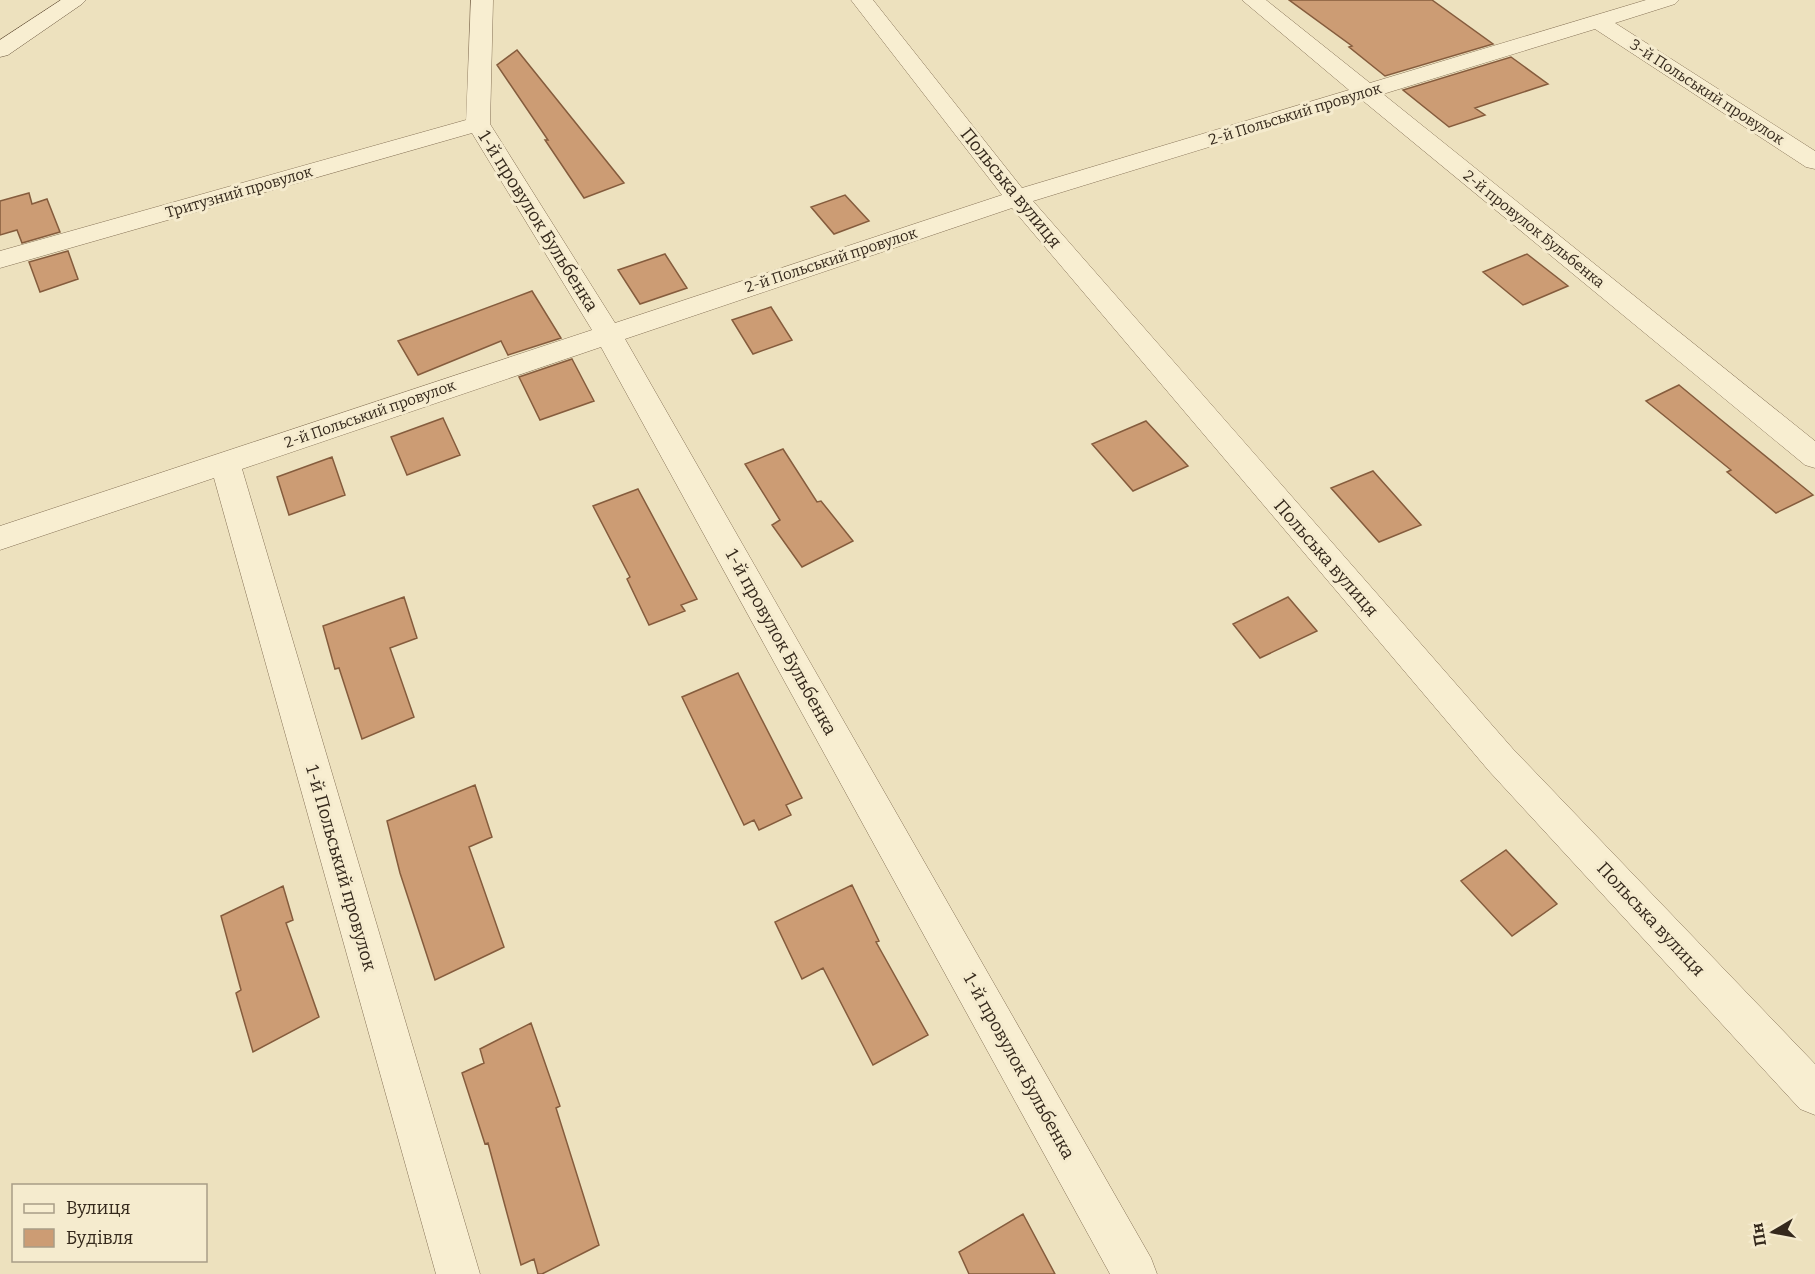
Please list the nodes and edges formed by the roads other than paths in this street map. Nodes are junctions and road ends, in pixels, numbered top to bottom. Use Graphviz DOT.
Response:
graph roads {
  1 [pos="75,0"];
  2 [pos="482,0"];
  3 [pos="862,0"];
  4 [pos="1253,0"];
  5 [pos="1653,2"];
  6 [pos="1599,22"];
  7 [pos="0,50"];
  8 [pos="1366,93"];
  9 [pos="478,124"];
  10 [pos="1815,162"];
  11 [pos="1017,198"];
  12 [pos="0,260"];
  13 [pos="608,334"];
  14 [pos="1815,457"];
  15 [pos="225,463"];
  16 [pos="0,538"];
  17 [pos="1815,1094"];
  18 [pos="458,1274"];
  19 [pos="1135,1274"];
  1 -- 7 [label="street"];
  2 -- 9 [label="street, 1-й провулок Бульбенка"];
  3 -- 11 [label="street, Польська вулиця"];
  4 -- 8 [label="street, 2-й провулок Бульбенка"];
  5 -- 6 [label="street, 2-й Польський провулок"];
  6 -- 8 [label="street, 2-й Польський провулок"];
  6 -- 10 [label="street, 3-й Польський провулок"];
  8 -- 11 [label="street, 2-й Польський провулок"];
  8 -- 14 [label="street, 2-й провулок Бульбенка"];
  9 -- 12 [label="street, Тритузний провулок"];
  9 -- 13 [label="street, 1-й провулок Бульбенка"];
  11 -- 13 [label="street, 2-й Польський провулок"];
  11 -- 17 [label="street, Польська вулиця"];
  13 -- 15 [label="street, 2-й Польський провулок"];
  13 -- 19 [label="street, 1-й провулок Бульбенка"];
  15 -- 16 [label="street, 2-й Польський провулок"];
  15 -- 18 [label="street, 1-й Польський провулок"];
}
